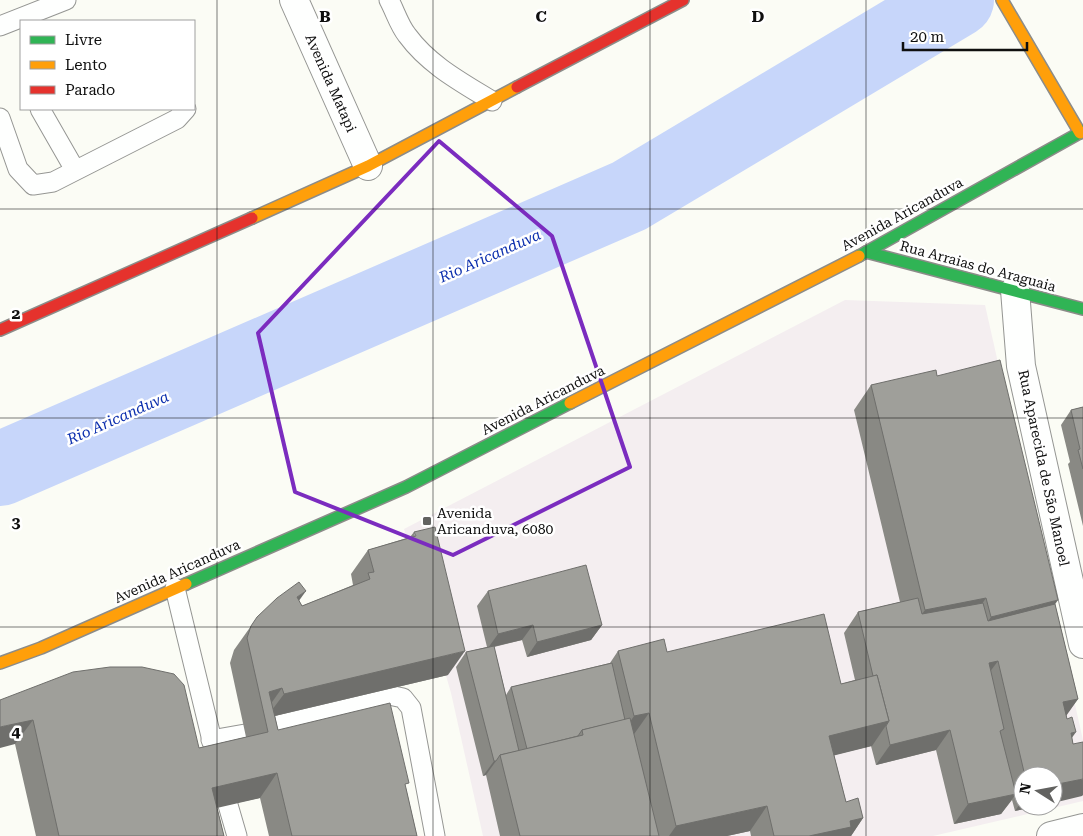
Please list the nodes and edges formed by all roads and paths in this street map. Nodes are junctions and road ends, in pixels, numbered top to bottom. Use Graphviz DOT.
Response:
graph roads {
  1 [pos="66,0"];
  2 [pos="294,0"];
  3 [pos="390,0"];
  4 [pos="683,0"];
  5 [pos="1002,0"];
  6 [pos="0,26"];
  7 [pos="492,101"];
  8 [pos="41,110"];
  9 [pos="185,110"];
  10 [pos="0,118"];
  11 [pos="1082,133"];
  12 [pos="368,166"];
  13 [pos="75,170"];
  14 [pos="866,252"];
  15 [pos="1015,290"];
  16 [pos="1083,309"];
  17 [pos="0,330"];
  18 [pos="175,588"];
  19 [pos="1083,644"];
  20 [pos="0,663"];
  21 [pos="211,740"];
  22 [pos="218,765"];
  23 [pos="228,805"];
  24 [pos="1083,828"];
  25 [pos="237,836"];
  26 [pos="435,836"];
  27 [pos="1050,836"];
  1 -- 6 [label="lane"];
  2 -- 12 [label="street, Avenida Matapi"];
  3 -- 7 [label="lane"];
  4 -- 7 [label="main road"];
  5 -- 11 [label="main road"];
  7 -- 12 [label="main road"];
  8 -- 13 [label="lane"];
  9 -- 13 [label="lane"];
  10 -- 13 [label="lane"];
  11 -- 14 [label="main road, Avenida Aricanduva"];
  12 -- 17 [label="main road"];
  14 -- 15 [label="main road, Rua Arraias do Araguaia"];
  14 -- 18 [label="main road, Avenida Aricanduva"];
  15 -- 16 [label="main road, Rua Arraias do Araguaia"];
  15 -- 19 [label="street, Rua Aparecida de São Manoel"];
  18 -- 20 [label="main road, Avenida Aricanduva"];
  18 -- 21 [label="lane"];
  21 -- 22 [label="lane"];
  21 -- 26 [label="lane"];
  23 -- 25 [label="lane"];
  24 -- 27 [label="street"];
}
